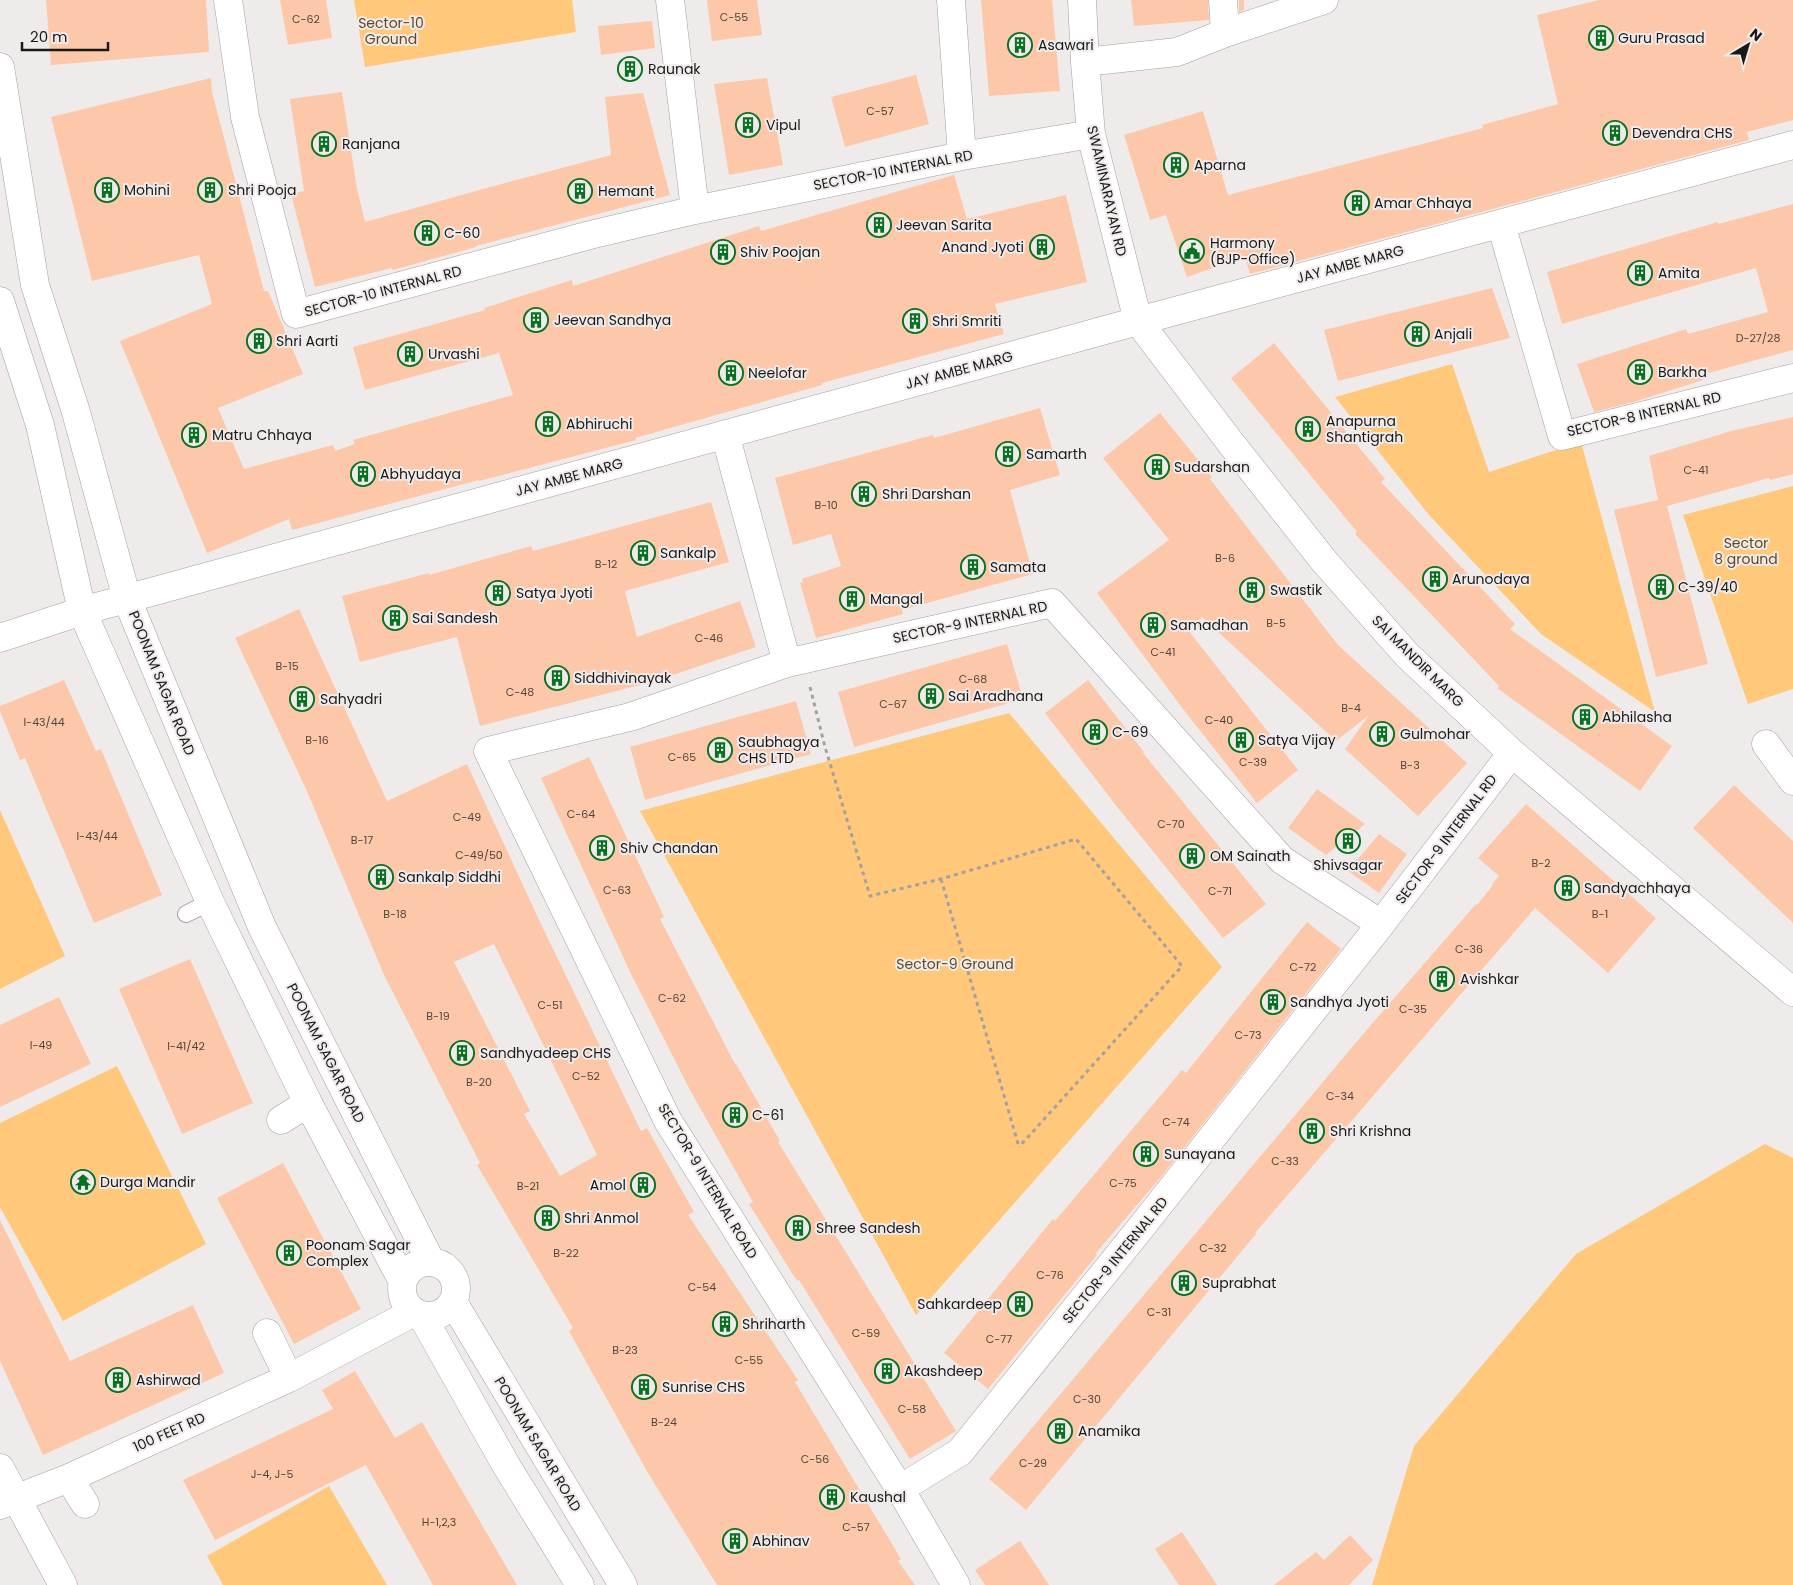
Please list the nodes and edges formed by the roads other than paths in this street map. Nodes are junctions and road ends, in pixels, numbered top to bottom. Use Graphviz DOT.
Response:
graph roads {
  1 [pos="228,0"];
  2 [pos="670,0"];
  3 [pos="951,0"];
  4 [pos="1082,0"];
  5 [pos="1223,0"];
  6 [pos="1324,0"];
  7 [pos="1226,33"];
  8 [pos="1085,62"];
  9 [pos="0,67"];
  10 [pos="1091,134"];
  11 [pos="1793,145"];
  12 [pos="962,156"];
  13 [pos="695,210"];
  14 [pos="1501,224"];
  15 [pos="0,301"];
  16 [pos="1138,321"];
  17 [pos="1793,378"];
  18 [pos="725,434"];
  19 [pos="127,598"];
  20 [pos="82,611"];
  21 [pos="0,638"];
  22 [pos="787,663"];
  23 [pos="1766,744"];
  24 [pos="1512,753"];
  25 [pos="1793,781"];
  26 [pos="210,902"];
  27 [pos="186,914"];
  28 [pos="1381,924"];
  29 [pos="1793,992"];
  30 [pos="308,1103"];
  31 [pos="281,1120"];
  32 [pos="431,1262"];
  33 [pos="402,1280"];
  34 [pos="452,1302"];
  35 [pos="418,1314"];
  36 [pos="267,1333"];
  37 [pos="289,1378"];
  38 [pos="0,1468"];
  39 [pos="69,1478"];
  40 [pos="900,1488"];
  41 [pos="8,1502"];
  42 [pos="85,1504"];
  43 [pos="63,1585"];
  44 [pos="580,1585"];
  45 [pos="623,1585"];
  46 [pos="956,1585"];
  1 -- 13 [label="street, SECTOR-10 INTERNAL RD"];
  2 -- 13 [label="street"];
  3 -- 12 [label="street"];
  4 -- 8 [label="street, SWAMINARAYAN RD"];
  5 -- 7 [label="street"];
  6 -- 7 [label="street"];
  7 -- 8 [label="street"];
  8 -- 10 [label="street, SWAMINARAYAN RD"];
  9 -- 19 [label="street, POONAM SAGAR ROAD"];
  10 -- 12 [label="street, SECTOR-10 INTERNAL RD"];
  10 -- 16 [label="street, SWAMINARAYAN RD"];
  11 -- 14 [label="street, JAY AMBE MARG"];
  12 -- 13 [label="street, SECTOR-10 INTERNAL RD"];
  14 -- 16 [label="street, JAY AMBE MARG"];
  14 -- 17 [label="street, SECTOR-8 INTERNAL RD"];
  15 -- 20 [label="street"];
  16 -- 18 [label="street, JAY AMBE MARG"];
  16 -- 24 [label="street, SAI MANDIR MARG"];
  18 -- 19 [label="street, JAY AMBE MARG"];
  18 -- 22 [label="street"];
  19 -- 20 [label="street, JAY AMBE MARG"];
  19 -- 32 [label="street, POONAM SAGAR ROAD"];
  20 -- 21 [label="street, JAY AMBE MARG"];
  20 -- 26 [label="street"];
  22 -- 28 [label="street, SECTOR-9 INTERNAL RD"];
  22 -- 40 [label="street, SECTOR-9 INTERNAL ROAD"];
  23 -- 25 [label="street"];
  24 -- 28 [label="street, SECTOR-9 INTERNAL RD"];
  24 -- 29 [label="street, SAI MANDIR MARG"];
  26 -- 27 [label="lane"];
  26 -- 30 [label="street"];
  28 -- 40 [label="street, SECTOR-9 INTERNAL RD"];
  30 -- 31 [label="street"];
  30 -- 33 [label="street"];
  32 -- 33 [label="street"];
  32 -- 34 [label="street"];
  33 -- 35 [label="street"];
  34 -- 35 [label="street"];
  34 -- 45 [label="street, POONAM SAGAR ROAD"];
  35 -- 37 [label="street, 100 FEET RD"];
  35 -- 44 [label="street"];
  36 -- 37 [label="street"];
  37 -- 39 [label="street, 100 FEET RD"];
  38 -- 41 [label="street"];
  39 -- 41 [label="street, 100 FEET RD"];
  39 -- 42 [label="street"];
  40 -- 46 [label="street"];
  41 -- 43 [label="street"];
}
